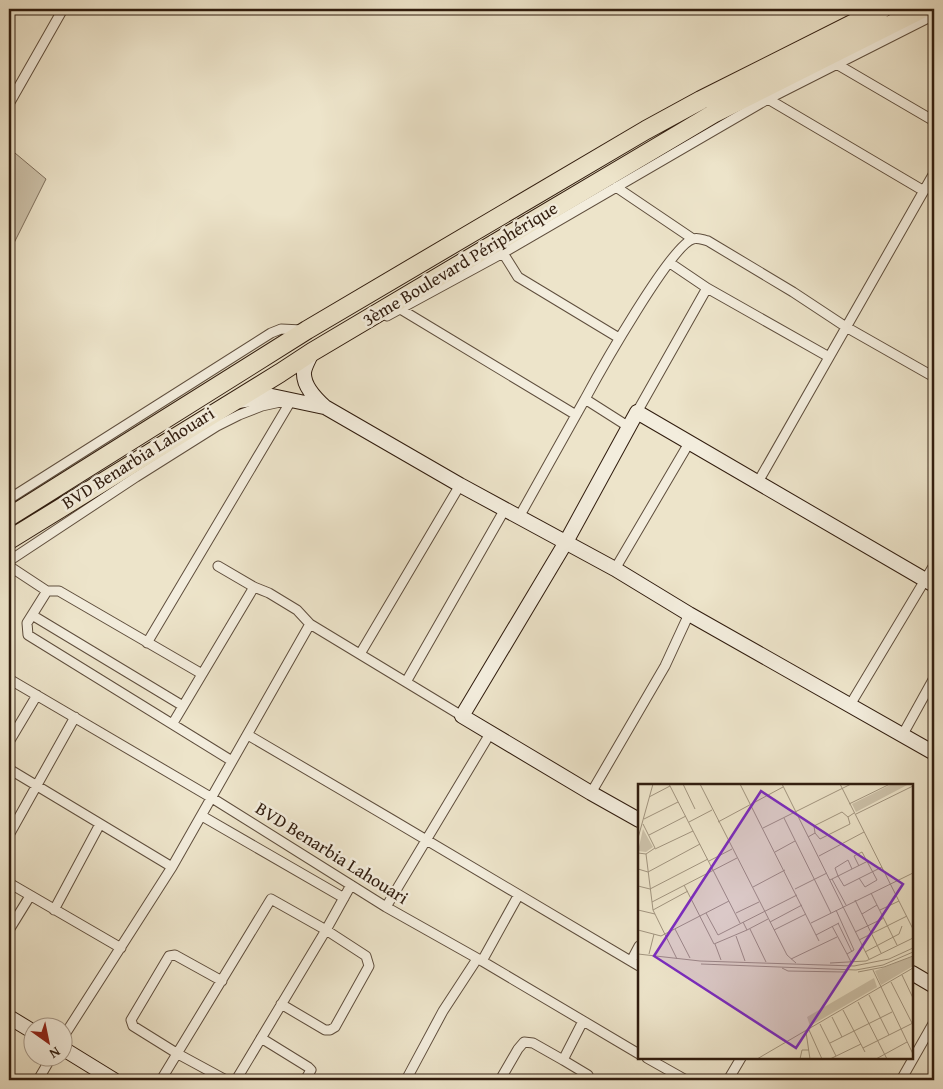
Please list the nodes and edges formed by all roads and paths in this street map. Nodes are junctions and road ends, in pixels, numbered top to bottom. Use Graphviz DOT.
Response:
graph roads {
  1 [pos="63,9"];
  2 [pos="882,9"];
  3 [pos="922,9"];
  4 [pos="934,15"];
  5 [pos="831,61"];
  6 [pos="768,99"];
  7 [pos="9,104"];
  8 [pos="934,121"];
  9 [pos="934,173"];
  10 [pos="616,187"];
  11 [pos="924,190"];
  12 [pos="693,239"];
  13 [pos="503,253"];
  14 [pos="670,263"];
  15 [pos="707,288"];
  16 [pos="402,310"];
  17 [pos="354,327"];
  18 [pos="846,327"];
  19 [pos="307,330"];
  20 [pos="619,338"];
  21 [pos="312,352"];
  22 [pos="829,357"];
  23 [pos="934,377"];
  24 [pos="292,399"];
  25 [pos="585,399"];
  26 [pos="232,402"];
  27 [pos="325,407"];
  28 [pos="638,412"];
  29 [pos="576,415"];
  30 [pos="629,427"];
  31 [pos="689,443"];
  32 [pos="758,482"];
  33 [pos="460,485"];
  34 [pos="9,499"];
  35 [pos="505,509"];
  36 [pos="9,516"];
  37 [pos="519,517"];
  38 [pos="9,540"];
  39 [pos="566,542"];
  40 [pos="9,561"];
  41 [pos="934,565"];
  42 [pos="9,566"];
  43 [pos="218,566"];
  44 [pos="615,569"];
  45 [pos="930,583"];
  46 [pos="254,587"];
  47 [pos="47,591"];
  48 [pos="688,614"];
  49 [pos="32,615"];
  50 [pos="310,624"];
  51 [pos="148,642"];
  52 [pos="360,654"];
  53 [pos="202,674"];
  54 [pos="934,678"];
  55 [pos="9,679"];
  56 [pos="406,682"];
  57 [pos="37,695"];
  58 [pos="850,705"];
  59 [pos="183,706"];
  60 [pos="462,716"];
  61 [pos="75,717"];
  62 [pos="173,723"];
  63 [pos="491,732"];
  64 [pos="903,734"];
  65 [pos="248,735"];
  66 [pos="9,742"];
  67 [pos="934,753"];
  68 [pos="232,761"];
  69 [pos="9,769"];
  70 [pos="36,786"];
  71 [pos="591,793"];
  72 [pos="212,798"];
  73 [pos="202,816"];
  74 [pos="638,819"];
  75 [pos="100,824"];
  76 [pos="9,835"];
  77 [pos="427,839"];
  78 [pos="172,867"];
  79 [pos="9,883"];
  80 [pos="351,885"];
  81 [pos="30,896"];
  82 [pos="518,896"];
  83 [pos="344,898"];
  84 [pos="386,907"];
  85 [pos="54,910"];
  86 [pos="9,930"];
  87 [pos="326,930"];
  88 [pos="121,948"];
  89 [pos="638,950"];
  90 [pos="480,960"];
  91 [pos="635,963"];
  92 [pos="913,974"];
  93 [pos="222,980"];
  94 [pos="934,986"];
  95 [pos="281,1004"];
  96 [pos="9,1018"];
  97 [pos="583,1021"];
  98 [pos="934,1022"];
  99 [pos="72,1024"];
  100 [pos="22,1025"];
  101 [pos="261,1038"];
  102 [pos="638,1053"];
  103 [pos="72,1054"];
  104 [pos="178,1054"];
  105 [pos="649,1059"];
  106 [pos="740,1059"];
  107 [pos="913,1059"];
  108 [pos="913,1059"];
  109 [pos="563,1060"];
  110 [pos="46,1066"];
  111 [pos="38,1080"];
  112 [pos="114,1080"];
  113 [pos="161,1080"];
  114 [pos="226,1080"];
  115 [pos="236,1080"];
  116 [pos="305,1080"];
  117 [pos="406,1080"];
  118 [pos="500,1080"];
  119 [pos="590,1080"];
  120 [pos="686,1080"];
  121 [pos="728,1080"];
  122 [pos="901,1080"];
  1 -- 7 [label="street"];
  2 -- 19 [label="highway, 3ème Boulevard Périphérique"];
  3 -- 5 [label="highway, 3ème Boulevard Périphérique"];
  4 -- 5 [label="street"];
  5 -- 6 [label="street"];
  5 -- 8 [label="street"];
  5 -- 17 [label="highway, 3ème Boulevard Périphérique"];
  6 -- 10 [label="street"];
  6 -- 11 [label="street"];
  9 -- 11 [label="street"];
  10 -- 12 [label="street"];
  10 -- 13 [label="street"];
  11 -- 18 [label="street"];
  12 -- 14 [label="street"];
  12 -- 18 [label="street"];
  13 -- 16 [label="street"];
  13 -- 20 [label="street"];
  14 -- 15 [label="street"];
  14 -- 20 [label="street"];
  15 -- 22 [label="street"];
  15 -- 28 [label="street"];
  16 -- 17 [label="street"];
  16 -- 29 [label="street"];
  17 -- 21 [label="highway, 3ème Boulevard Périphérique"];
  18 -- 22 [label="street"];
  18 -- 23 [label="street"];
  19 -- 34 [label="street"];
  19 -- 36 [label="highway, 3ème Boulevard Périphérique"];
  20 -- 25 [label="street"];
  21 -- 26 [label="highway, 3ème Boulevard Périphérique"];
  21 -- 27 [label="street"];
  22 -- 32 [label="street"];
  24 -- 26 [label="street"];
  24 -- 27 [label="street"];
  24 -- 40 [label="street, BVD Benarbia Lahouari"];
  24 -- 51 [label="street"];
  25 -- 29 [label="street"];
  25 -- 30 [label="street"];
  26 -- 38 [label="highway, 3ème Boulevard Périphérique"];
  27 -- 33 [label="street"];
  28 -- 30 [label="street"];
  28 -- 31 [label="street"];
  29 -- 37 [label="street"];
  30 -- 39 [label="street"];
  31 -- 32 [label="street"];
  31 -- 44 [label="street"];
  32 -- 45 [label="street"];
  33 -- 35 [label="street"];
  33 -- 52 [label="street"];
  35 -- 37 [label="street"];
  35 -- 56 [label="street"];
  37 -- 39 [label="street"];
  39 -- 44 [label="street"];
  39 -- 60 [label="street"];
  41 -- 45 [label="street"];
  42 -- 47 [label="street"];
  43 -- 46 [label="street"];
  44 -- 48 [label="street"];
  45 -- 58 [label="street"];
  46 -- 50 [label="street"];
  46 -- 53 [label="street"];
  47 -- 49 [label="street"];
  47 -- 51 [label="street"];
  48 -- 58 [label="street"];
  48 -- 71 [label="street"];
  49 -- 59 [label="street"];
  49 -- 62 [label="street"];
  50 -- 52 [label="street"];
  50 -- 65 [label="street"];
  51 -- 53 [label="street"];
  52 -- 56 [label="street"];
  53 -- 59 [label="street"];
  54 -- 64 [label="street"];
  55 -- 57 [label="street, BVD Benarbia Lahouari"];
  56 -- 60 [label="street"];
  57 -- 61 [label="street, BVD Benarbia Lahouari"];
  57 -- 66 [label="street"];
  58 -- 64 [label="street"];
  59 -- 62 [label="street"];
  60 -- 63 [label="street"];
  61 -- 70 [label="street"];
  61 -- 72 [label="street, BVD Benarbia Lahouari"];
  62 -- 68 [label="street"];
  63 -- 71 [label="street"];
  63 -- 77 [label="street"];
  64 -- 67 [label="street"];
  65 -- 68 [label="street"];
  65 -- 77 [label="street"];
  68 -- 72 [label="street"];
  69 -- 70 [label="street"];
  70 -- 75 [label="street"];
  70 -- 76 [label="street"];
  71 -- 74 [label="street"];
  72 -- 73 [label="street"];
  72 -- 80 [label="street, BVD Benarbia Lahouari"];
  73 -- 78 [label="street"];
  73 -- 83 [label="street"];
  75 -- 78 [label="street"];
  75 -- 85 [label="street"];
  77 -- 82 [label="street"];
  77 -- 84 [label="street"];
  78 -- 88 [label="street"];
  79 -- 81 [label="street"];
  80 -- 83 [label="street"];
  80 -- 84 [label="street, BVD Benarbia Lahouari"];
  81 -- 85 [label="street"];
  81 -- 86 [label="street"];
  82 -- 90 [label="street"];
  82 -- 91 [label="street"];
  83 -- 87 [label="street"];
  84 -- 90 [label="street, BVD Benarbia Lahouari"];
  85 -- 88 [label="street"];
  87 -- 93 [label="street"];
  87 -- 95 [label="street"];
  87 -- 95 [label="street"];
  88 -- 99 [label="street"];
  89 -- 91 [label="street"];
  90 -- 97 [label="street, BVD Benarbia Lahouari"];
  90 -- 117 [label="street"];
  92 -- 94 [label="street"];
  93 -- 104 [label="street"];
  93 -- 104 [label="street"];
  95 -- 101 [label="street"];
  96 -- 100 [label="street"];
  97 -- 102 [label="street, BVD Benarbia Lahouari"];
  97 -- 109 [label="street"];
  98 -- 107 [label="street"];
  101 -- 115 [label="street"];
  101 -- 116 [label="street"];
  103 -- 112 [label="street"];
  104 -- 113 [label="street"];
  104 -- 114 [label="street"];
  105 -- 120 [label="street"];
  106 -- 121 [label="street"];
  108 -- 122 [label="street"];
  109 -- 118 [label="street"];
  109 -- 119 [label="street"];
  110 -- 111 [label="street"];
}
